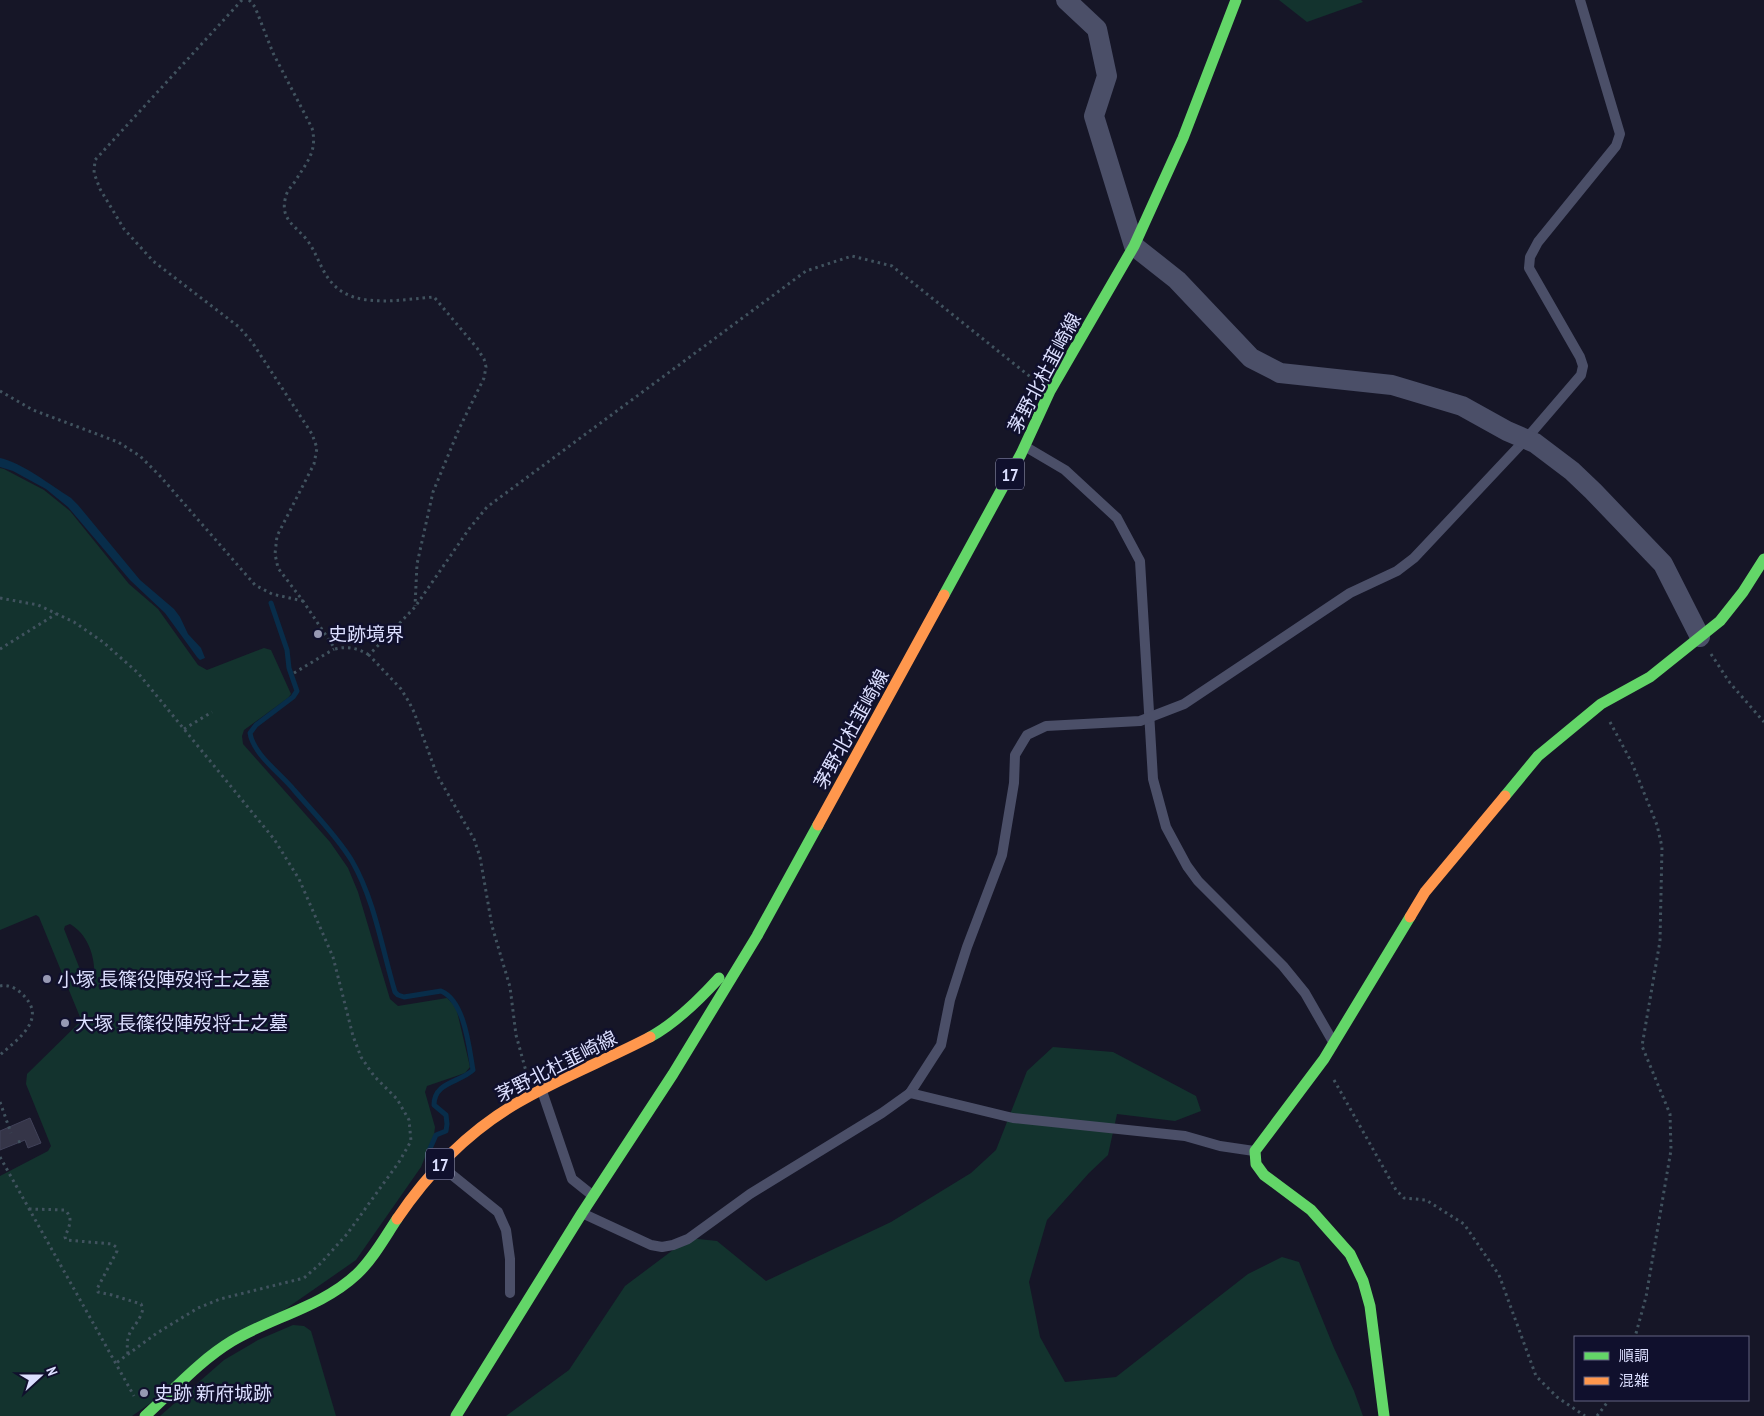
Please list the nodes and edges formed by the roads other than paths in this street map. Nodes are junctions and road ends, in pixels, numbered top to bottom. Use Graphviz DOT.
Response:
graph roads {
  1 [pos="1066,0"];
  2 [pos="1236,0"];
  3 [pos="1580,0"];
  4 [pos="1134,246"];
  5 [pos="1526,439"];
  6 [pos="1024,446"];
  7 [pos="1764,558"];
  8 [pos="1700,637"];
  9 [pos="1149,718"];
  10 [pos="757,936"];
  11 [pos="1334,1043"];
  12 [pos="537,1092"];
  13 [pos="910,1094"];
  14 [pos="1255,1151"];
  15 [pos="440,1165"];
  16 [pos="593,1196"];
  17 [pos="582,1212"];
  18 [pos="510,1293"];
  19 [pos="145,1416"];
  20 [pos="456,1416"];
  21 [pos="1384,1416"];
  1 -- 4 [label="street"];
  2 -- 4 [label="main road, 茅野北杜韮崎線 / 17"];
  3 -- 5 [label="lane"];
  4 -- 5 [label="street"];
  4 -- 6 [label="main road, 茅野北杜韮崎線 / 17"];
  5 -- 8 [label="street"];
  5 -- 9 [label="lane"];
  6 -- 9 [label="lane"];
  6 -- 10 [label="main road, 茅野北杜韮崎線 / 17"];
  7 -- 8 [label="main road"];
  8 -- 11 [label="main road"];
  9 -- 11 [label="lane"];
  9 -- 13 [label="lane"];
  10 -- 12 [label="main road, 茅野北杜韮崎線 / 17"];
  10 -- 16 [label="main road, 茅野北杜韮崎線 / 17"];
  11 -- 14 [label="main road"];
  12 -- 15 [label="main road, 茅野北杜韮崎線 / 17"];
  12 -- 16 [label="lane"];
  13 -- 14 [label="lane"];
  13 -- 17 [label="lane"];
  14 -- 21 [label="main road"];
  15 -- 18 [label="lane"];
  15 -- 19 [label="main road, 茅野北杜韮崎線 / 17"];
  16 -- 17 [label="main road, 茅野北杜韮崎線 / 17"];
  17 -- 20 [label="main road, 茅野北杜韮崎線 / 17"];
}
